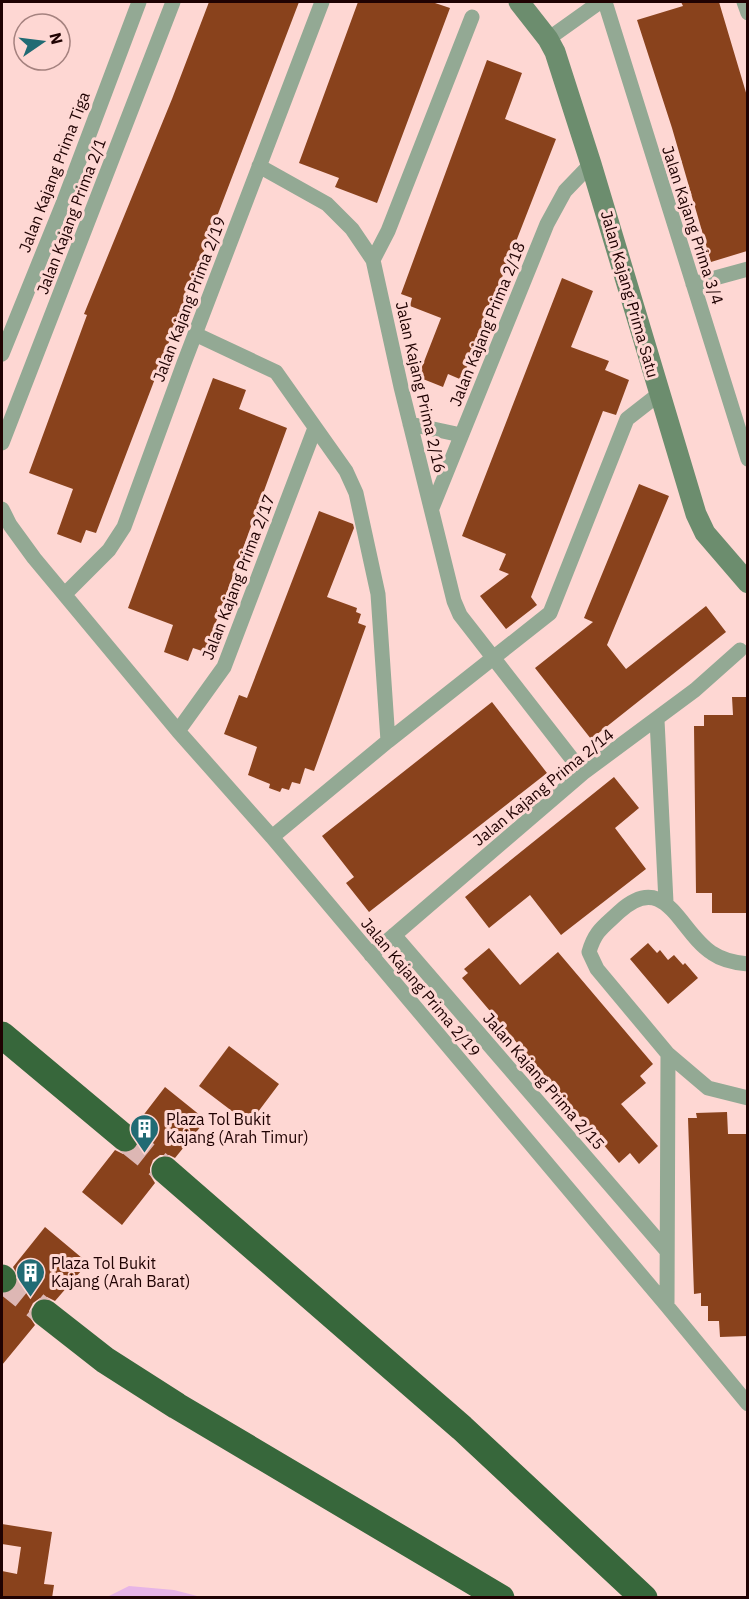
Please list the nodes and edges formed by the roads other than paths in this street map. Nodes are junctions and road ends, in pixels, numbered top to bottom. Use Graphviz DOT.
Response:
graph roads {
  1 [pos="139,2"];
  2 [pos="173,2"];
  3 [pos="322,2"];
  4 [pos="519,2"];
  5 [pos="600,2"];
  6 [pos="605,2"];
  7 [pos="744,2"];
  8 [pos="747,13"];
  9 [pos="472,16"];
  10 [pos="548,39"];
  11 [pos="591,164"];
  12 [pos="259,166"];
  13 [pos="373,260"];
  14 [pos="747,269"];
  15 [pos="693,284"];
  16 [pos="195,334"];
  17 [pos="2,354"];
  18 [pos="659,394"];
  19 [pos="410,424"];
  20 [pos="315,428"];
  21 [pos="461,435"];
  22 [pos="2,443"];
  23 [pos="747,459"];
  24 [pos="432,508"];
  25 [pos="2,509"];
  26 [pos="747,583"];
  27 [pos="65,594"];
  28 [pos="740,650"];
  29 [pos="494,658"];
  30 [pos="657,720"];
  31 [pos="178,730"];
  32 [pos="388,741"];
  33 [pos="583,774"];
  34 [pos="272,837"];
  35 [pos="666,902"];
  36 [pos="394,935"];
  37 [pos="371,955"];
  38 [pos="747,964"];
  39 [pos="2,1035"];
  40 [pos="668,1054"];
  41 [pos="747,1098"];
  42 [pos="125,1138"];
  43 [pos="165,1170"];
  44 [pos="667,1251"];
  45 [pos="667,1306"];
  46 [pos="45,1313"];
  47 [pos="747,1404"];
  48 [pos="501,1598"];
  49 [pos="644,1598"];
  1 -- 17 [label="street, Jalan Kajang Prima Tiga"];
  2 -- 22 [label="street, Jalan Kajang Prima 2/1"];
  3 -- 12 [label="street, Jalan Kajang Prima 2/19"];
  4 -- 10 [label="street, Jalan Kajang Prima Satu"];
  5 -- 10 [label="street"];
  6 -- 15 [label="street, Jalan Kajang Prima 3/4"];
  7 -- 8 [label="street"];
  9 -- 13 [label="street"];
  10 -- 11 [label="street, Jalan Kajang Prima Satu"];
  11 -- 18 [label="street, Jalan Kajang Prima Satu"];
  11 -- 21 [label="street, Jalan Kajang Prima 2/18"];
  12 -- 13 [label="street, Jalan Kajang Prima 2/16"];
  12 -- 16 [label="street, Jalan Kajang Prima 2/19"];
  13 -- 19 [label="street, Jalan Kajang Prima 2/16"];
  14 -- 15 [label="street"];
  15 -- 23 [label="street, Jalan Kajang Prima 3/4"];
  16 -- 20 [label="street"];
  16 -- 27 [label="street, Jalan Kajang Prima 2/19"];
  18 -- 26 [label="street, Jalan Kajang Prima Satu"];
  18 -- 29 [label="street"];
  19 -- 21 [label="street"];
  19 -- 24 [label="street, Jalan Kajang Prima 2/16"];
  20 -- 31 [label="street, Jalan Kajang Prima 2/17"];
  20 -- 32 [label="street"];
  21 -- 24 [label="street, Jalan Kajang Prima 2/18"];
  24 -- 29 [label="street, Jalan Kajang Prima 2/16"];
  25 -- 27 [label="street, Jalan Kajang Prima 2/19"];
  27 -- 31 [label="street, Jalan Kajang Prima 2/19"];
  28 -- 30 [label="street, Jalan Kajang Prima 2/14"];
  29 -- 32 [label="street"];
  29 -- 33 [label="street, Jalan Kajang Prima 2/16"];
  30 -- 33 [label="street, Jalan Kajang Prima 2/14"];
  30 -- 35 [label="street"];
  31 -- 34 [label="street, Jalan Kajang Prima 2/19"];
  32 -- 34 [label="street"];
  33 -- 36 [label="street, Jalan Kajang Prima 2/14"];
  34 -- 37 [label="street, Jalan Kajang Prima 2/19"];
  35 -- 38 [label="street"];
  35 -- 40 [label="street"];
  36 -- 37 [label="street, Jalan Kajang Prima 2/14"];
  36 -- 44 [label="street, Jalan Kajang Prima 2/15"];
  37 -- 45 [label="street, Jalan Kajang Prima 2/19"];
  39 -- 42 [label="highway"];
  40 -- 41 [label="street"];
  40 -- 44 [label="street"];
  43 -- 49 [label="highway"];
  44 -- 45 [label="street"];
  45 -- 47 [label="street, Jalan Kajang Prima 2/19"];
  46 -- 48 [label="highway"];
}
